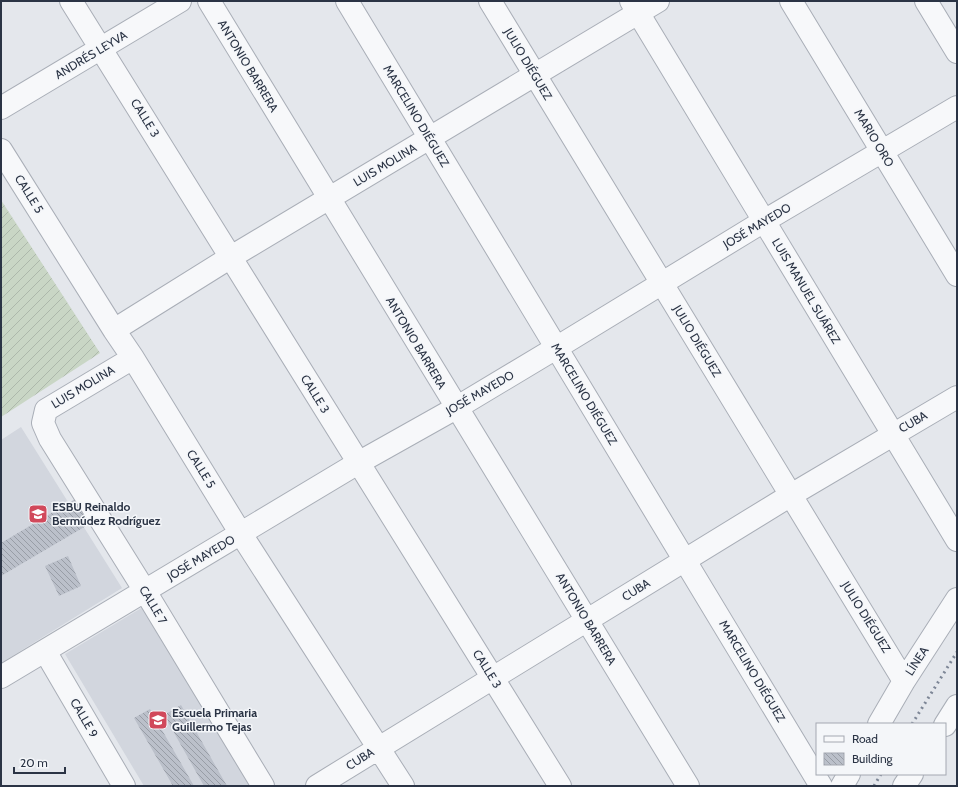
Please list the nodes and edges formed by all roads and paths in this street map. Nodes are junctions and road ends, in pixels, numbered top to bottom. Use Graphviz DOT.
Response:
graph roads {
  1 [pos="72,1"];
  2 [pos="180,1"];
  3 [pos="209,1"];
  4 [pos="347,1"];
  5 [pos="490,1"];
  6 [pos="658,1"];
  7 [pos="791,1"];
  8 [pos="926,1"];
  9 [pos="635,7"];
  10 [pos="101,49"];
  11 [pos="957,52"];
  12 [pos="535,75"];
  13 [pos="957,107"];
  14 [pos="1,108"];
  15 [pos="430,138"];
  16 [pos="1,150"];
  17 [pos="882,151"];
  18 [pos="330,199"];
  19 [pos="764,222"];
  20 [pos="231,258"];
  21 [pos="957,275"];
  22 [pos="661,283"];
  23 [pos="114,330"];
  24 [pos="556,348"];
  25 [pos="132,358"];
  26 [pos="957,397"];
  27 [pos="456,408"];
  28 [pos="43,423"];
  29 [pos="892,434"];
  30 [pos="358,463"];
  31 [pos="791,495"];
  32 [pos="241,534"];
  33 [pos="957,540"];
  34 [pos="684,560"];
  35 [pos="145,591"];
  36 [pos="957,599"];
  37 [pos="587,620"];
  38 [pos="45,651"];
  39 [pos="1,677"];
  40 [pos="493,678"];
  41 [pos="904,681"];
  42 [pos="880,723"];
  43 [pos="379,747"];
  44 [pos="848,775"];
  45 [pos="911,775"];
  46 [pos="124,786"];
  47 [pos="263,786"];
  48 [pos="317,786"];
  49 [pos="403,786"];
  50 [pos="560,786"];
  51 [pos="688,786"];
  52 [pos="822,786"];
  53 [pos="842,786"];
  54 [pos="904,786"];
  1 -- 10 [label="street, CALLE 3"];
  2 -- 10 [label="street, ANDRÉS LEYVA"];
  3 -- 18 [label="street, ANTONIO BARRERA"];
  4 -- 15 [label="street, MARCELINO DIÉGUEZ"];
  5 -- 12 [label="street, JULIO DIÉGUEZ"];
  6 -- 9 [label="street, LUIS MOLINA"];
  7 -- 17 [label="street, MARIO ORO"];
  8 -- 11 [label="street"];
  9 -- 12 [label="street, LUIS MOLINA"];
  9 -- 19 [label="street, LUIS MANUEL SUÁREZ"];
  10 -- 14 [label="street, ANDRÉS LEYVA"];
  10 -- 20 [label="street, CALLE 3"];
  12 -- 15 [label="street, LUIS MOLINA"];
  12 -- 22 [label="street, JULIO DIÉGUEZ"];
  13 -- 17 [label="street, JOSÉ MAYEDO"];
  15 -- 18 [label="street, LUIS MOLINA"];
  15 -- 24 [label="street, MARCELINO DIÉGUEZ"];
  16 -- 23 [label="street, CALLE 5"];
  17 -- 19 [label="street, JOSÉ MAYEDO"];
  17 -- 21 [label="street, MARIO ORO"];
  18 -- 20 [label="street, LUIS MOLINA"];
  18 -- 27 [label="street, ANTONIO BARRERA"];
  19 -- 22 [label="street, JOSÉ MAYEDO"];
  19 -- 29 [label="street, LUIS MANUEL SUÁREZ"];
  20 -- 23 [label="street, LUIS MOLINA"];
  20 -- 30 [label="street, CALLE 3"];
  22 -- 24 [label="street, JOSÉ MAYEDO"];
  22 -- 31 [label="street, JULIO DIÉGUEZ"];
  23 -- 25 [label="street, CALLE 5"];
  24 -- 27 [label="street, JOSÉ MAYEDO"];
  24 -- 34 [label="street, MARCELINO DIÉGUEZ"];
  25 -- 28 [label="street, LUIS MOLINA"];
  25 -- 32 [label="street, CALLE 5"];
  26 -- 29 [label="street, CUBA"];
  27 -- 30 [label="street, JOSÉ MAYEDO"];
  27 -- 37 [label="street, ANTONIO BARRERA"];
  28 -- 35 [label="street, CALLE 7"];
  29 -- 31 [label="street, CUBA"];
  29 -- 33 [label="street, LUIS MANUEL SUÁREZ"];
  30 -- 32 [label="street, JOSÉ MAYEDO"];
  30 -- 40 [label="street, CALLE 3"];
  31 -- 34 [label="street, CUBA"];
  31 -- 41 [label="street, JULIO DIÉGUEZ"];
  32 -- 35 [label="street, JOSÉ MAYEDO"];
  32 -- 43 [label="street, CALLE 5"];
  34 -- 37 [label="street, CUBA"];
  34 -- 52 [label="street, MARCELINO DIÉGUEZ"];
  35 -- 38 [label="street, JOSÉ MAYEDO"];
  35 -- 47 [label="street, CALLE 7"];
  36 -- 41 [label="street, LÍNEA"];
  37 -- 40 [label="street, CUBA"];
  37 -- 51 [label="street, ANTONIO BARRERA"];
  38 -- 39 [label="street, JOSÉ MAYEDO"];
  38 -- 46 [label="street, CALLE 9"];
  40 -- 43 [label="street, CUBA"];
  40 -- 50 [label="street, CALLE 3"];
  41 -- 42 [label="street, LÍNEA"];
  43 -- 48 [label="street, CUBA"];
  43 -- 49 [label="street, CALLE 5"];
  44 -- 53 [label="street"];
  45 -- 54 [label="street"];
}
